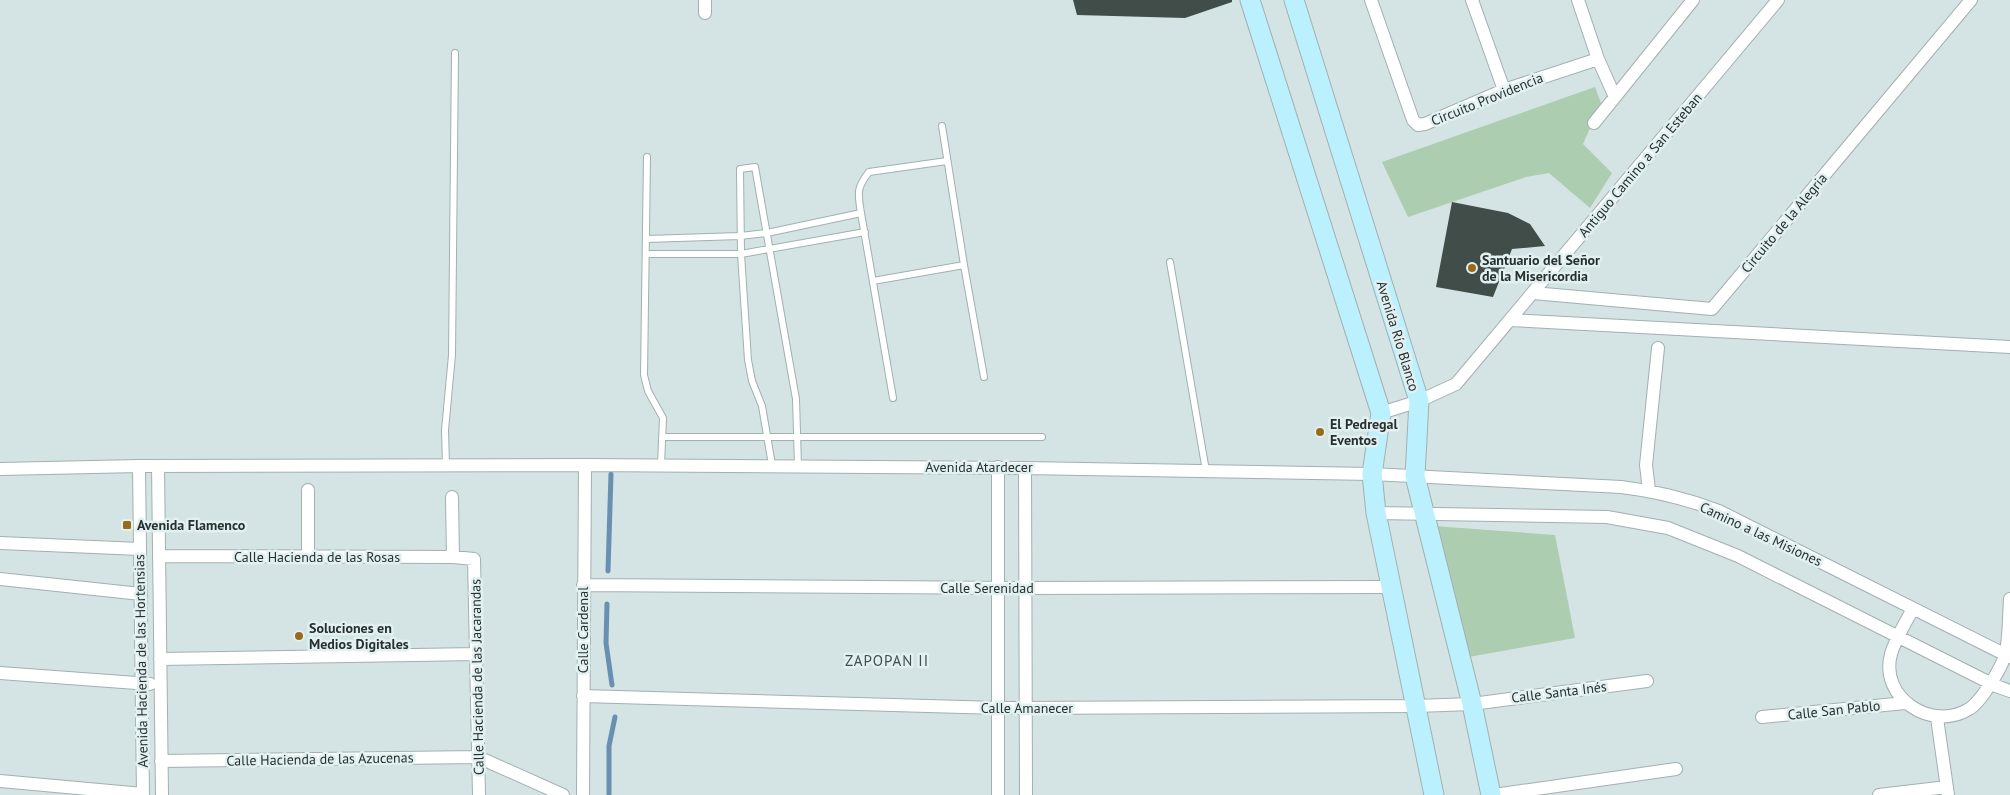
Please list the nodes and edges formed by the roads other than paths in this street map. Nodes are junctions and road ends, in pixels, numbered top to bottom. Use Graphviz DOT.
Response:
graph roads {
  1 [pos="1250,0"];
  2 [pos="1294,0"];
  3 [pos="1371,0"];
  4 [pos="1472,0"];
  5 [pos="1578,0"];
  6 [pos="1693,0"];
  7 [pos="1778,0"];
  8 [pos="1971,0"];
  9 [pos="455,52"];
  10 [pos="1598,59"];
  11 [pos="1504,90"];
  12 [pos="1615,97"];
  13 [pos="1594,123"];
  14 [pos="942,126"];
  15 [pos="647,157"];
  16 [pos="947,161"];
  17 [pos="860,213"];
  18 [pos="767,232"];
  19 [pos="865,232"];
  20 [pos="740,236"];
  21 [pos="646,239"];
  22 [pos="770,250"];
  23 [pos="646,254"];
  24 [pos="740,254"];
  25 [pos="1170,262"];
  26 [pos="964,264"];
  27 [pos="873,281"];
  28 [pos="1533,293"];
  29 [pos="1712,308"];
  30 [pos="1510,320"];
  31 [pos="1711,332"];
  32 [pos="2010,347"];
  33 [pos="1658,348"];
  34 [pos="984,378"];
  35 [pos="894,398"];
  36 [pos="1419,401"];
  37 [pos="1381,413"];
  38 [pos="797,436"];
  39 [pos="662,437"];
  40 [pos="1042,437"];
  41 [pos="767,438"];
  42 [pos="446,465"];
  43 [pos="585,465"];
  44 [pos="661,465"];
  45 [pos="772,465"];
  46 [pos="139,466"];
  47 [pos="158,466"];
  48 [pos="798,466"];
  49 [pos="998,468"];
  50 [pos="1025,468"];
  51 [pos="0,469"];
  52 [pos="1206,471"];
  53 [pos="1372,474"];
  54 [pos="1415,476"];
  55 [pos="308,490"];
  56 [pos="1649,490"];
  57 [pos="452,497"];
  58 [pos="1376,513"];
  59 [pos="1424,514"];
  60 [pos="0,543"];
  61 [pos="140,549"];
  62 [pos="159,556"];
  63 [pos="308,557"];
  64 [pos="453,557"];
  65 [pos="474,560"];
  66 [pos="0,579"];
  67 [pos="583,585"];
  68 [pos="1391,587"];
  69 [pos="999,588"];
  70 [pos="1026,588"];
  71 [pos="141,594"];
  72 [pos="2010,599"];
  73 [pos="1913,609"];
  74 [pos="1898,637"];
  75 [pos="477,654"];
  76 [pos="2008,656"];
  77 [pos="160,659"];
  78 [pos="0,673"];
  79 [pos="1647,681"];
  80 [pos="1990,683"];
  81 [pos="142,684"];
  82 [pos="160,684"];
  83 [pos="2010,691"];
  84 [pos="583,696"];
  85 [pos="1905,703"];
  86 [pos="1472,704"];
  87 [pos="1416,706"];
  88 [pos="998,708"];
  89 [pos="1026,709"];
  90 [pos="1762,717"];
  91 [pos="1938,718"];
  92 [pos="478,757"];
  93 [pos="161,761"];
  94 [pos="1676,768"];
  95 [pos="0,781"];
  96 [pos="1948,791"];
  97 [pos="143,795"];
  98 [pos="162,795"];
  99 [pos="479,795"];
  100 [pos="563,795"];
  101 [pos="583,795"];
  102 [pos="998,795"];
  103 [pos="1026,795"];
  104 [pos="1434,795"];
  105 [pos="1490,795"];
  106 [pos="1494,795"];
  107 [pos="1879,795"];
  1 -- 37 [label="street"];
  2 -- 36 [label="street, Avenida Río Blanco"];
  3 -- 11 [label="street, Circuito Providencia"];
  4 -- 11 [label="street"];
  5 -- 10 [label="street"];
  6 -- 12 [label="street"];
  7 -- 28 [label="street, Antiguo Camino a San Esteban"];
  8 -- 29 [label="street, Circuito de la Alegria"];
  9 -- 42 [label="lane"];
  10 -- 11 [label="street, Circuito Providencia"];
  10 -- 12 [label="street"];
  12 -- 13 [label="street"];
  14 -- 16 [label="lane"];
  15 -- 21 [label="lane"];
  16 -- 17 [label="lane"];
  16 -- 26 [label="lane"];
  17 -- 18 [label="lane"];
  17 -- 19 [label="lane"];
  18 -- 20 [label="lane"];
  18 -- 20 [label="lane"];
  18 -- 22 [label="lane"];
  19 -- 22 [label="lane"];
  19 -- 27 [label="lane"];
  20 -- 21 [label="lane"];
  20 -- 24 [label="lane"];
  21 -- 23 [label="lane"];
  22 -- 24 [label="lane"];
  22 -- 38 [label="lane"];
  23 -- 24 [label="lane"];
  23 -- 39 [label="lane"];
  24 -- 41 [label="lane"];
  25 -- 52 [label="lane"];
  26 -- 27 [label="lane"];
  26 -- 34 [label="lane"];
  27 -- 35 [label="lane"];
  28 -- 29 [label="street"];
  28 -- 30 [label="street, Antiguo Camino a San Esteban"];
  29 -- 31 [label="street"];
  30 -- 31 [label="street"];
  30 -- 36 [label="street, Antiguo Camino a San Esteban"];
  31 -- 32 [label="street"];
  33 -- 56 [label="street"];
  36 -- 37 [label="street, Antiguo Camino a San Esteban"];
  36 -- 54 [label="street, Avenida Río Blanco"];
  37 -- 53 [label="street"];
  38 -- 40 [label="lane"];
  38 -- 41 [label="lane"];
  38 -- 48 [label="lane"];
  39 -- 41 [label="lane"];
  39 -- 44 [label="lane"];
  41 -- 45 [label="lane"];
  42 -- 43 [label="street"];
  42 -- 47 [label="street"];
  43 -- 44 [label="street, Avenida Atardecer"];
  43 -- 67 [label="street, Calle Cardenal"];
  44 -- 45 [label="street, Avenida Atardecer"];
  45 -- 48 [label="street, Avenida Atardecer"];
  46 -- 47 [label="street"];
  46 -- 51 [label="street"];
  46 -- 61 [label="street, Avenida Hacienda de las Hortensias"];
  47 -- 62 [label="street, Avenida Hacienda de las Hortensias"];
  48 -- 49 [label="street, Avenida Atardecer"];
  49 -- 50 [label="street, Avenida Atardecer"];
  49 -- 69 [label="street"];
  50 -- 52 [label="street, Avenida Atardecer"];
  50 -- 70 [label="street"];
  52 -- 53 [label="street, Avenida Atardecer"];
  53 -- 54 [label="street, Camino a las Misiones"];
  53 -- 58 [label="street"];
  54 -- 56 [label="street, Camino a las Misiones"];
  54 -- 59 [label="street, Avenida Río Blanco"];
  55 -- 63 [label="street"];
  56 -- 73 [label="street, Camino a las Misiones"];
  57 -- 64 [label="street"];
  58 -- 59 [label="street"];
  58 -- 68 [label="street"];
  59 -- 74 [label="street"];
  59 -- 86 [label="street, Avenida Río Blanco"];
  60 -- 61 [label="street"];
  61 -- 71 [label="street, Avenida Hacienda de las Hortensias"];
  62 -- 63 [label="street, Calle Hacienda de las Rosas"];
  62 -- 77 [label="street, Avenida Hacienda de las Hortensias"];
  63 -- 64 [label="street, Calle Hacienda de las Rosas"];
  64 -- 65 [label="street, Calle Hacienda de las Rosas"];
  65 -- 75 [label="street, Calle Hacienda de las Jacarandas"];
  66 -- 71 [label="street"];
  67 -- 69 [label="street, Calle Serenidad"];
  67 -- 84 [label="street, Calle Cardenal"];
  68 -- 70 [label="street, Calle Serenidad"];
  68 -- 87 [label="street"];
  69 -- 70 [label="street, Calle Serenidad"];
  69 -- 88 [label="street"];
  70 -- 89 [label="street"];
  71 -- 81 [label="street, Avenida Hacienda de las Hortensias"];
  72 -- 76 [label="street"];
  73 -- 74 [label="street"];
  73 -- 76 [label="street, Camino a las Misiones"];
  74 -- 80 [label="street"];
  74 -- 85 [label="street"];
  75 -- 77 [label="street"];
  75 -- 92 [label="street, Calle Hacienda de las Jacarandas"];
  76 -- 80 [label="street"];
  77 -- 82 [label="street, Avenida Hacienda de las Hortensias"];
  78 -- 81 [label="street"];
  79 -- 86 [label="street, Calle Santa Inés"];
  80 -- 83 [label="street"];
  80 -- 91 [label="street"];
  81 -- 82 [label="street"];
  81 -- 97 [label="street, Avenida Hacienda de las Hortensias"];
  82 -- 93 [label="street, Avenida Hacienda de las Hortensias"];
  84 -- 88 [label="street, Calle Amanecer"];
  84 -- 101 [label="street, Calle Cardenal"];
  85 -- 90 [label="street, Calle San Pablo"];
  85 -- 91 [label="street"];
  86 -- 87 [label="street, Calle Amanecer"];
  86 -- 105 [label="street, Avenida Río Blanco"];
  87 -- 89 [label="street, Calle Amanecer"];
  87 -- 104 [label="street"];
  88 -- 89 [label="street, Calle Amanecer"];
  88 -- 102 [label="street"];
  89 -- 103 [label="street"];
  91 -- 96 [label="street"];
  92 -- 93 [label="street, Calle Hacienda de las Azucenas"];
  92 -- 99 [label="street, Calle Hacienda de las Jacarandas"];
  92 -- 100 [label="street"];
  93 -- 98 [label="street, Avenida Hacienda de las Hortensias"];
  94 -- 106 [label="street"];
  95 -- 97 [label="street"];
  96 -- 107 [label="street"];
}
